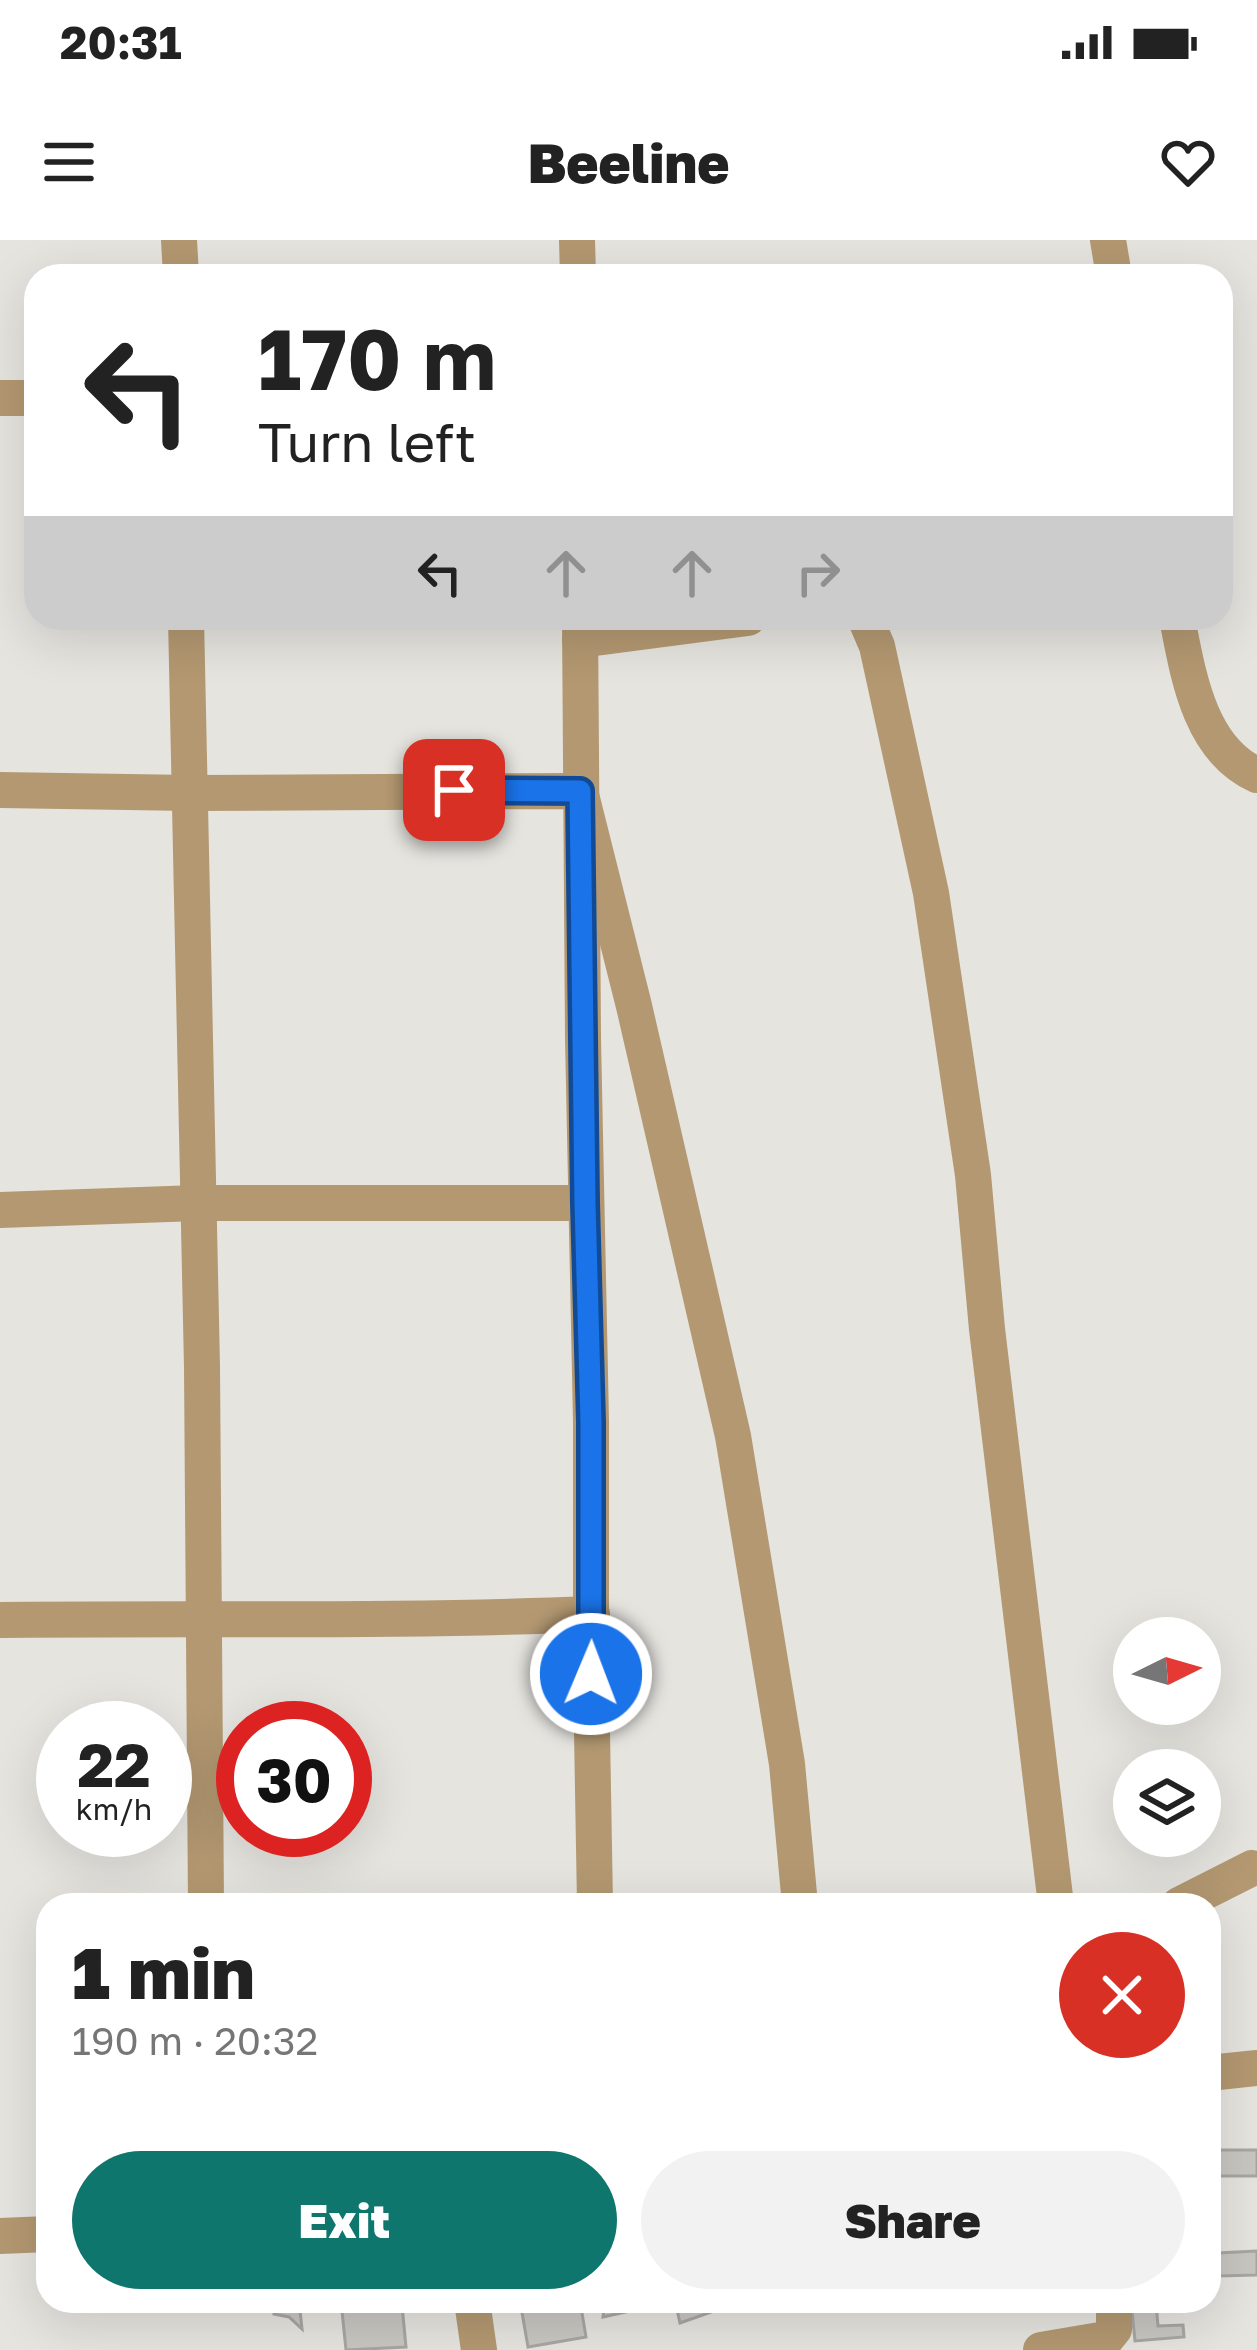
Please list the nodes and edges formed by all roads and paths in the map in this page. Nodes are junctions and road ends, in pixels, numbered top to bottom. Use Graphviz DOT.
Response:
graph roads {
  1 [pos="186,630"];
  2 [pos="580,630"];
  3 [pos="871,630"];
  4 [pos="1180,630"];
  5 [pos="1257,776"];
  6 [pos="0,790"];
  7 [pos="580,791"];
  8 [pos="191,793"];
  9 [pos="197,1203"];
  10 [pos="585,1203"];
  11 [pos="0,1210"];
  12 [pos="592,1614"];
  13 [pos="206,1618"];
  14 [pos="0,1620"];
  15 [pos="1252,1868"];
  16 [pos="206,1893"];
  17 [pos="596,1893"];
  18 [pos="799,1893"];
  19 [pos="1055,1893"];
  20 [pos="1203,1893"];
  21 [pos="1257,2068"];
  22 [pos="1221,2072"];
  23 [pos="36,2234"];
  24 [pos="0,2236"];
  25 [pos="474,2313"];
  26 [pos="1114,2313"];
  27 [pos="479,2350"];
  28 [pos="1041,2350"];
  1 -- 8 [label="street"];
  2 -- 7 [label="street"];
  3 -- 19 [label="street"];
  4 -- 5 [label="street"];
  6 -- 8 [label="street"];
  7 -- 8 [label="street"];
  7 -- 10 [label="street"];
  7 -- 18 [label="street"];
  8 -- 9 [label="street"];
  9 -- 10 [label="street"];
  9 -- 11 [label="street"];
  9 -- 13 [label="street"];
  10 -- 12 [label="street"];
  12 -- 13 [label="street"];
  12 -- 17 [label="street"];
  13 -- 14 [label="street"];
  13 -- 16 [label="street"];
  15 -- 20 [label="street"];
  21 -- 22 [label="street"];
  23 -- 24 [label="street"];
  25 -- 27 [label="street"];
  26 -- 28 [label="street"];
}
